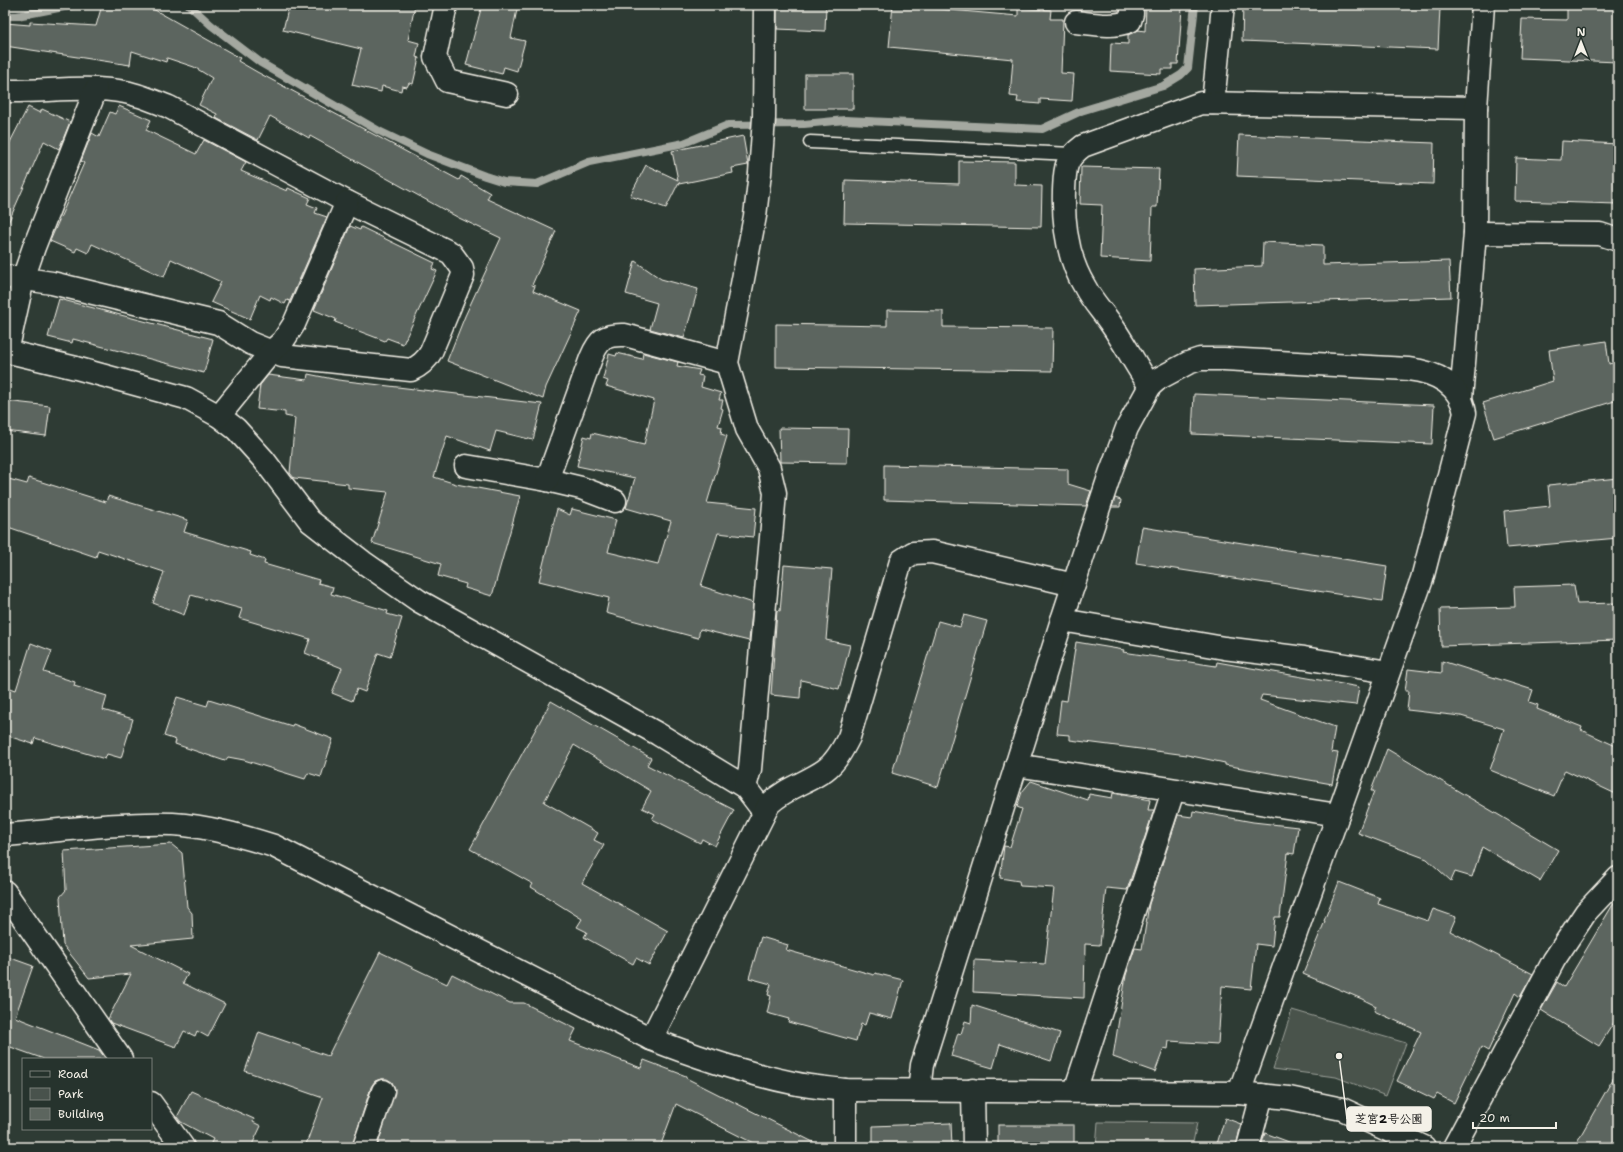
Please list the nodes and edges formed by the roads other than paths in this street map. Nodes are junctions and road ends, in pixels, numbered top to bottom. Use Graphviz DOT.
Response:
graph roads {
  1 [pos="446,5"];
  2 [pos="765,5"];
  3 [pos="1132,5"];
  4 [pos="1223,5"];
  5 [pos="1483,5"];
  6 [pos="1076,22"];
  7 [pos="96,89"];
  8 [pos="5,91"];
  9 [pos="507,94"];
  10 [pos="1213,103"];
  11 [pos="1476,108"];
  12 [pos="810,142"];
  13 [pos="1073,154"];
  14 [pos="347,202"];
  15 [pos="1474,233"];
  16 [pos="1618,240"];
  17 [pos="14,277"];
  18 [pos="6,351"];
  19 [pos="271,352"];
  20 [pos="727,363"];
  21 [pos="1150,386"];
  22 [pos="1461,398"];
  23 [pos="220,416"];
  24 [pos="466,466"];
  25 [pos="547,480"];
  26 [pos="615,501"];
  27 [pos="1074,586"];
  28 [pos="1062,620"];
  29 [pos="1388,672"];
  30 [pos="1016,765"];
  31 [pos="745,787"];
  32 [pos="1173,791"];
  33 [pos="764,812"];
  34 [pos="1338,815"];
  35 [pos="5,835"];
  36 [pos="1618,878"];
  37 [pos="5,892"];
  38 [pos="651,1039"];
  39 [pos="119,1058"];
  40 [pos="845,1090"];
  41 [pos="919,1090"];
  42 [pos="973,1090"];
  43 [pos="383,1091"];
  44 [pos="1075,1091"];
  45 [pos="1239,1093"];
  46 [pos="1262,1095"];
  47 [pos="152,1104"];
  48 [pos="367,1146"];
  49 [pos="183,1147"];
  50 [pos="845,1147"];
  51 [pos="974,1147"];
  52 [pos="1248,1147"];
  53 [pos="1424,1147"];
  54 [pos="1454,1147"];
  1 -- 9 [label="street"];
  2 -- 20 [label="street"];
  3 -- 6 [label="street"];
  4 -- 10 [label="street"];
  5 -- 11 [label="street"];
  7 -- 8 [label="street"];
  7 -- 14 [label="street"];
  7 -- 17 [label="street"];
  10 -- 11 [label="street"];
  10 -- 13 [label="street"];
  11 -- 15 [label="street"];
  12 -- 13 [label="lane"];
  13 -- 21 [label="street"];
  14 -- 19 [label="street"];
  14 -- 19 [label="street"];
  15 -- 16 [label="street"];
  15 -- 22 [label="street"];
  17 -- 18 [label="street"];
  17 -- 19 [label="street"];
  18 -- 23 [label="street"];
  19 -- 23 [label="street"];
  20 -- 25 [label="street"];
  20 -- 31 [label="street"];
  21 -- 22 [label="street"];
  21 -- 27 [label="street"];
  22 -- 29 [label="street"];
  23 -- 31 [label="street"];
  24 -- 25 [label="street"];
  25 -- 26 [label="street"];
  27 -- 28 [label="street"];
  27 -- 33 [label="street"];
  28 -- 29 [label="street"];
  28 -- 30 [label="street"];
  29 -- 34 [label="street"];
  30 -- 32 [label="street"];
  30 -- 41 [label="street"];
  31 -- 33 [label="street"];
  32 -- 34 [label="street"];
  32 -- 44 [label="street"];
  33 -- 38 [label="street"];
  34 -- 45 [label="street"];
  35 -- 38 [label="street"];
  36 -- 54 [label="street"];
  37 -- 39 [label="street"];
  38 -- 40 [label="street"];
  40 -- 41 [label="street"];
  40 -- 50 [label="street"];
  41 -- 42 [label="street"];
  42 -- 44 [label="street"];
  42 -- 51 [label="street"];
  43 -- 48 [label="street"];
  44 -- 45 [label="street"];
  45 -- 46 [label="street"];
  46 -- 52 [label="street"];
  46 -- 53 [label="street"];
  47 -- 49 [label="street"];
}
